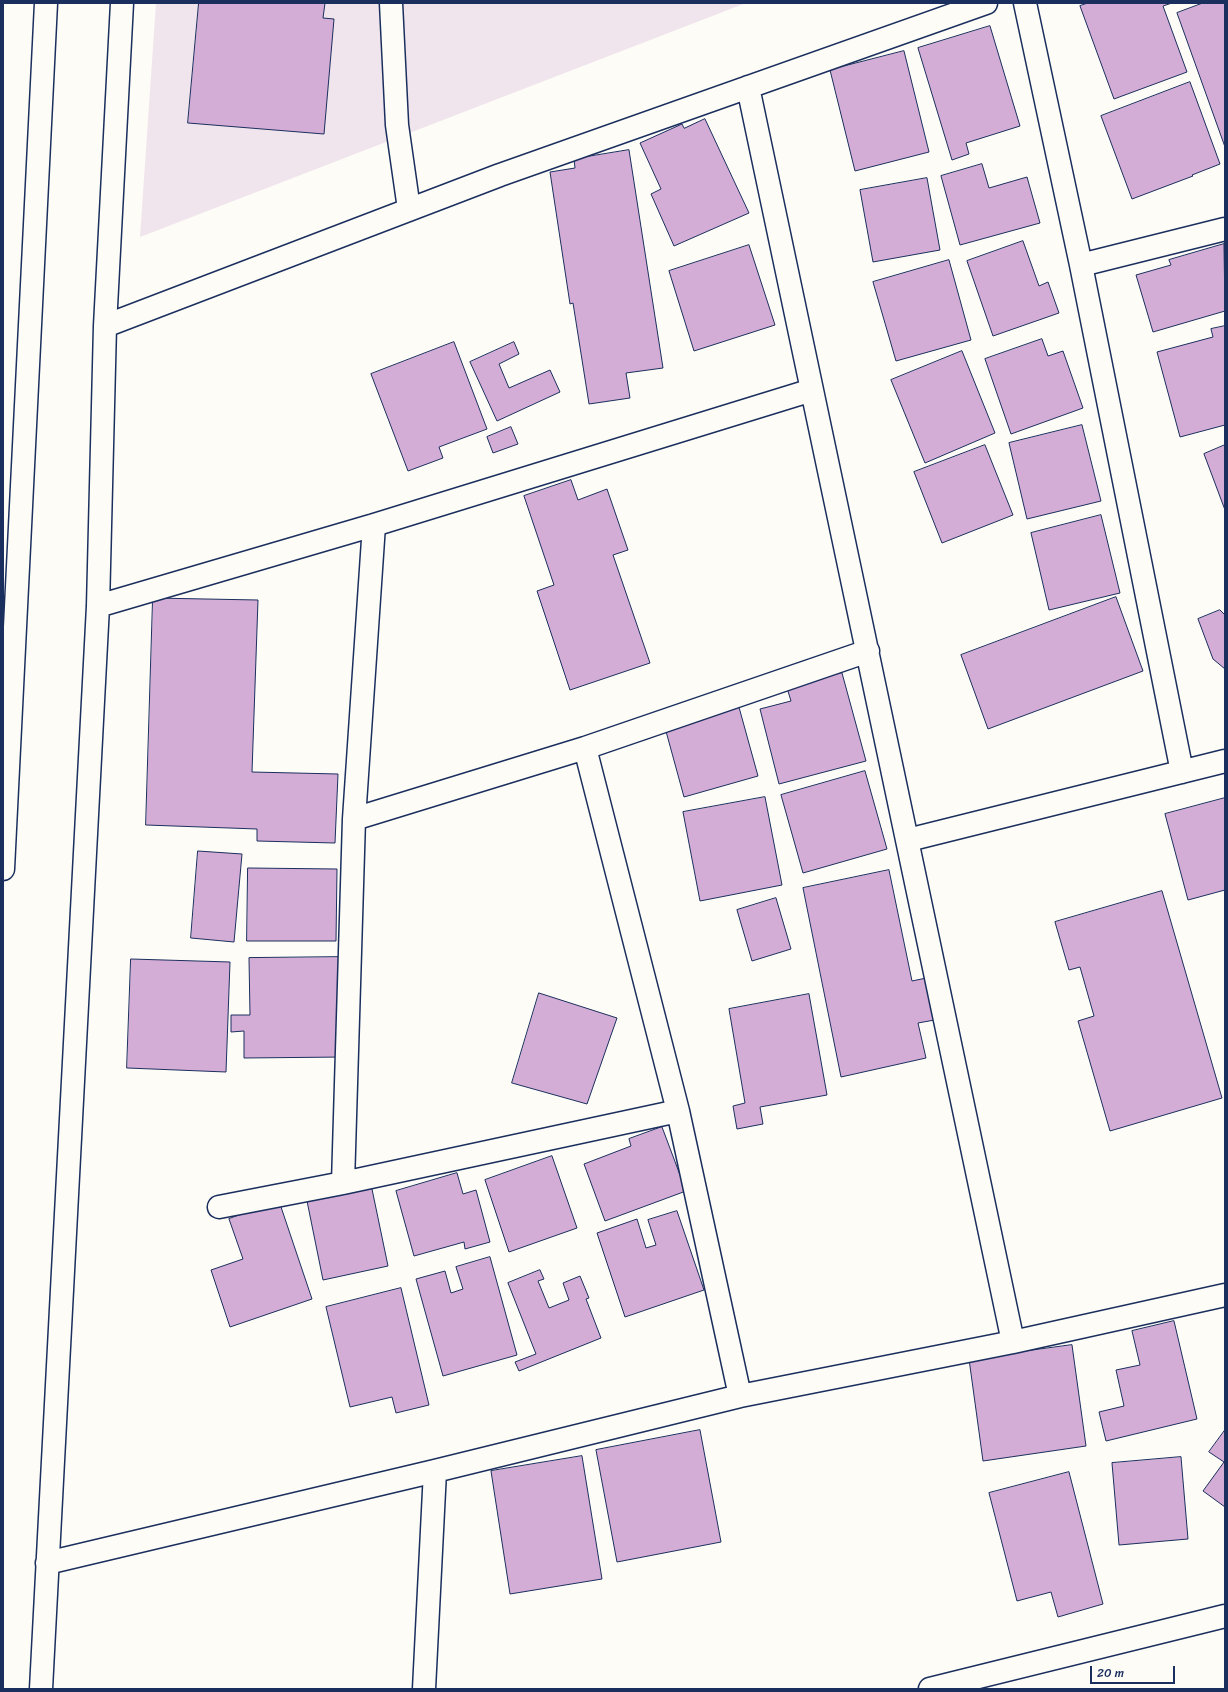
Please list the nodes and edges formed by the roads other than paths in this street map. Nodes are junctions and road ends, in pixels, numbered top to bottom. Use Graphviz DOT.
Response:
graph roads {
  1 [pos="46,3"];
  2 [pos="122,3"];
  3 [pos="391,3"];
  4 [pos="986,3"];
  5 [pos="1025,3"];
  6 [pos="748,87"];
  7 [pos="409,209"];
  8 [pos="1225,229"];
  9 [pos="1081,265"];
  10 [pos="105,326"];
  11 [pos="812,390"];
  12 [pos="374,525"];
  13 [pos="98,606"];
  14 [pos="868,651"];
  15 [pos="585,748"];
  16 [pos="1225,761"];
  17 [pos="1182,772"];
  18 [pos="354,819"];
  19 [pos="908,840"];
  20 [pos="3,869"];
  21 [pos="678,1111"];
  22 [pos="343,1183"];
  23 [pos="219,1207"];
  24 [pos="1225,1295"];
  25 [pos="1013,1342"];
  26 [pos="740,1396"];
  27 [pos="435,1471"];
  28 [pos="47,1563"];
  29 [pos="1225,1616"];
  30 [pos="41,1689"];
  31 [pos="424,1689"];
  32 [pos="930,1689"];
  1 -- 20 [label="street"];
  2 -- 10 [label="street"];
  3 -- 7 [label="street"];
  4 -- 6 [label="street"];
  5 -- 9 [label="street"];
  6 -- 7 [label="street"];
  6 -- 11 [label="street"];
  7 -- 10 [label="street"];
  8 -- 9 [label="street"];
  9 -- 17 [label="street"];
  10 -- 13 [label="street"];
  11 -- 12 [label="street"];
  11 -- 14 [label="street"];
  12 -- 13 [label="street"];
  12 -- 18 [label="street"];
  13 -- 28 [label="street"];
  14 -- 15 [label="street"];
  14 -- 19 [label="street"];
  15 -- 18 [label="street"];
  15 -- 21 [label="street"];
  16 -- 17 [label="street"];
  17 -- 19 [label="street"];
  18 -- 22 [label="street"];
  19 -- 25 [label="street"];
  21 -- 22 [label="street"];
  21 -- 26 [label="street"];
  22 -- 23 [label="street"];
  24 -- 25 [label="street"];
  25 -- 26 [label="street"];
  26 -- 27 [label="street"];
  27 -- 28 [label="street"];
  27 -- 31 [label="street"];
  28 -- 30 [label="street"];
  29 -- 32 [label="street"];
}
